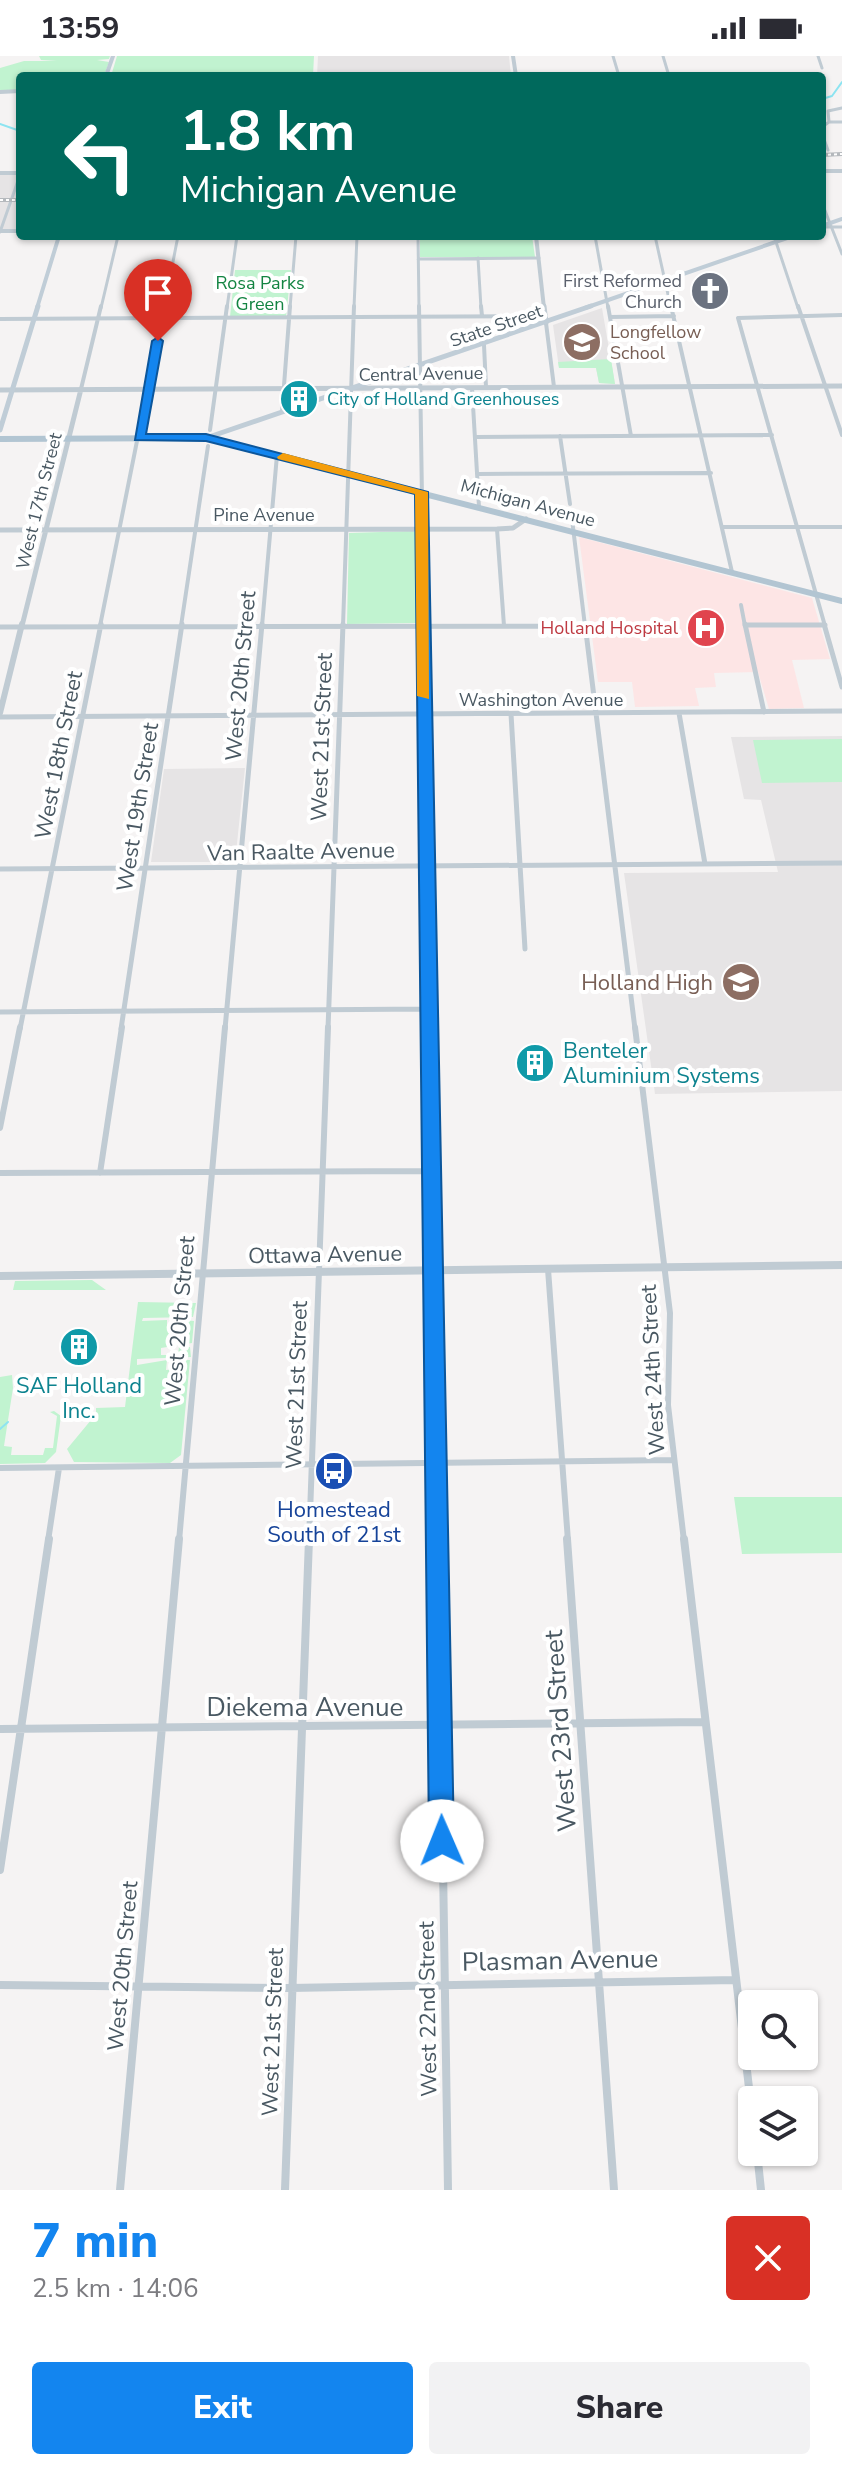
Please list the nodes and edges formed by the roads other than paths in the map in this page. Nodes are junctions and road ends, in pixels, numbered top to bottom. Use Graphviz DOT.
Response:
graph roads {
  1 [pos="818,56"];
  2 [pos="822,68"];
  3 [pos="826,116"];
  4 [pos="829,122"];
  5 [pos="842,122"];
  6 [pos="826,124"];
  7 [pos="826,145"];
  8 [pos="828,150"];
  9 [pos="16,185"];
  10 [pos="826,213"];
  11 [pos="842,219"];
  12 [pos="831,225"];
  13 [pos="826,226"];
  14 [pos="842,227"];
  15 [pos="0,231"];
  16 [pos="58,240"];
  17 [pos="117,240"];
  18 [pos="177,240"];
  19 [pos="236,240"];
  20 [pos="296,240"];
  21 [pos="357,240"];
  22 [pos="418,240"];
  23 [pos="537,240"];
  24 [pos="596,240"];
  25 [pos="656,240"];
  26 [pos="772,240"];
  27 [pos="775,240"];
  28 [pos="842,254"];
  29 [pos="478,258"];
  30 [pos="539,258"];
  31 [pos="418,259"];
  32 [pos="665,281"];
  33 [pos="607,302"];
  34 [pos="800,315"];
  35 [pos="842,315"];
  36 [pos="482,316"];
  37 [pos="674,316"];
  38 [pos="419,317"];
  39 [pos="610,317"];
  40 [pos="98,318"];
  41 [pos="162,318"];
  42 [pos="226,318"];
  43 [pos="291,318"];
  44 [pos="355,318"];
  45 [pos="0,319"];
  46 [pos="34,319"];
  47 [pos="546,320"];
  48 [pos="484,345"];
  49 [pos="419,367"];
  50 [pos="622,386"];
  51 [pos="691,386"];
  52 [pos="758,386"];
  53 [pos="826,386"];
  54 [pos="842,386"];
  55 [pos="486,387"];
  56 [pos="554,387"];
  57 [pos="216,388"];
  58 [pos="418,388"];
  59 [pos="472,388"];
  60 [pos="81,389"];
  61 [pos="149,389"];
  62 [pos="284,389"];
  63 [pos="352,389"];
  64 [pos="0,390"];
  65 [pos="12,390"];
  66 [pos="282,412"];
  67 [pos="0,430"];
  68 [pos="210,430"];
  69 [pos="702,435"];
  70 [pos="772,435"];
  71 [pos="842,435"];
  72 [pos="560,436"];
  73 [pos="631,436"];
  74 [pos="139,437"];
  75 [pos="476,437"];
  76 [pos="69,438"];
  77 [pos="0,439"];
  78 [pos="207,442"];
  79 [pos="277,455"];
  80 [pos="348,473"];
  81 [pos="565,473"];
  82 [pos="711,473"];
  83 [pos="478,474"];
  84 [pos="422,492"];
  85 [pos="479,507"];
  86 [pos="526,519"];
  87 [pos="723,527"];
  88 [pos="798,527"];
  89 [pos="842,527"];
  90 [pos="194,529"];
  91 [pos="272,529"];
  92 [pos="347,529"];
  93 [pos="422,529"];
  94 [pos="497,529"];
  95 [pos="0,530"];
  96 [pos="46,530"];
  97 [pos="121,530"];
  98 [pos="572,531"];
  99 [pos="732,572"];
  100 [pos="816,595"];
  101 [pos="842,601"];
  102 [pos="741,605"];
  103 [pos="745,625"];
  104 [pos="825,625"];
  105 [pos="182,626"];
  106 [pos="262,626"];
  107 [pos="343,626"];
  108 [pos="422,626"];
  109 [pos="504,626"];
  110 [pos="584,626"];
  111 [pos="0,627"];
  112 [pos="23,627"];
  113 [pos="100,627"];
  114 [pos="842,687"];
  115 [pos="842,711"];
  116 [pos="764,712"];
  117 [pos="595,713"];
  118 [pos="679,713"];
  119 [pos="340,714"];
  120 [pos="425,714"];
  121 [pos="511,714"];
  122 [pos="0,715"];
  123 [pos="255,715"];
  124 [pos="82,716"];
  125 [pos="169,716"];
  126 [pos="842,863"];
  127 [pos="613,864"];
  128 [pos="705,864"];
  129 [pos="520,865"];
  130 [pos="333,866"];
  131 [pos="426,866"];
  132 [pos="240,867"];
  133 [pos="52,868"];
  134 [pos="146,868"];
  135 [pos="0,869"];
  136 [pos="525,949"];
  137 [pos="429,1009"];
  138 [pos="226,1010"];
  139 [pos="327,1010"];
  140 [pos="23,1011"];
  141 [pos="125,1011"];
  142 [pos="0,1012"];
  143 [pos="0,1128"];
  144 [pos="321,1171"];
  145 [pos="432,1171"];
  146 [pos="211,1172"];
  147 [pos="0,1173"];
  148 [pos="100,1173"];
  149 [pos="842,1265"];
  150 [pos="548,1269"];
  151 [pos="664,1269"];
  152 [pos="433,1270"];
  153 [pos="318,1272"];
  154 [pos="201,1275"];
  155 [pos="0,1276"];
  156 [pos="562,1460"];
  157 [pos="674,1460"];
  158 [pos="436,1462"];
  159 [pos="310,1464"];
  160 [pos="0,1468"];
  161 [pos="59,1468"];
  162 [pos="185,1468"];
  163 [pos="705,1722"];
  164 [pos="579,1723"];
  165 [pos="302,1726"];
  166 [pos="440,1727"];
  167 [pos="163,1728"];
  168 [pos="0,1729"];
  169 [pos="19,1729"];
  170 [pos="0,1870"];
  171 [pos="598,1980"];
  172 [pos="736,1980"];
  173 [pos="444,1984"];
  174 [pos="0,1985"];
  175 [pos="138,1985"];
  176 [pos="290,1988"];
  177 [pos="749,2086"];
  178 [pos="758,2166"];
  179 [pos="120,2190"];
  180 [pos="285,2190"];
  181 [pos="448,2190"];
  182 [pos="614,2190"];
  183 [pos="761,2190"];
  1 -- 2 [label="street"];
  3 -- 4 [label="street"];
  4 -- 5 [label="street"];
  4 -- 6 [label="street"];
  7 -- 8 [label="street"];
  9 -- 15 [label="street"];
  10 -- 12 [label="street"];
  11 -- 12 [label="main road"];
  12 -- 13 [label="main road"];
  12 -- 14 [label="street"];
  12 -- 28 [label="street"];
  16 -- 46 [label="main road"];
  17 -- 40 [label="street"];
  18 -- 41 [label="street, West 18th Street"];
  19 -- 42 [label="street"];
  20 -- 43 [label="street"];
  21 -- 44 [label="street, West 21st Street"];
  22 -- 31 [label="street, West 22nd Street"];
  23 -- 30 [label="street"];
  24 -- 33 [label="street"];
  25 -- 32 [label="street"];
  26 -- 32 [label="main road, State Street"];
  27 -- 34 [label="street"];
  29 -- 30 [label="street"];
  29 -- 31 [label="street"];
  29 -- 36 [label="street"];
  30 -- 47 [label="street"];
  31 -- 38 [label="street, West 22nd Street"];
  32 -- 33 [label="main road, State Street"];
  32 -- 37 [label="street"];
  33 -- 39 [label="street"];
  33 -- 47 [label="main road, State Street"];
  34 -- 35 [label="street"];
  34 -- 52 [label="street"];
  34 -- 53 [label="street"];
  36 -- 38 [label="street"];
  36 -- 47 [label="street"];
  37 -- 39 [label="street"];
  37 -- 51 [label="street"];
  38 -- 44 [label="street"];
  38 -- 49 [label="street, West 22nd Street"];
  39 -- 50 [label="street"];
  40 -- 41 [label="street"];
  40 -- 46 [label="street"];
  40 -- 60 [label="street"];
  41 -- 42 [label="street"];
  41 -- 61 [label="street, West 18th Street"];
  42 -- 43 [label="street"];
  42 -- 57 [label="street"];
  43 -- 44 [label="street"];
  43 -- 62 [label="street"];
  44 -- 63 [label="street, West 21st Street"];
  45 -- 46 [label="street"];
  46 -- 65 [label="main road"];
  47 -- 48 [label="main road, State Street"];
  47 -- 56 [label="street"];
  48 -- 49 [label="main road, State Street"];
  48 -- 55 [label="street"];
  49 -- 58 [label="street, West 22nd Street"];
  49 -- 63 [label="main road, State Street"];
  50 -- 51 [label="street, Central Avenue"];
  50 -- 56 [label="street, Central Avenue"];
  50 -- 73 [label="street"];
  51 -- 52 [label="street, Central Avenue"];
  51 -- 69 [label="street"];
  52 -- 53 [label="street, Central Avenue"];
  52 -- 70 [label="street"];
  53 -- 54 [label="street, Central Avenue"];
  53 -- 71 [label="street"];
  55 -- 56 [label="street, Central Avenue"];
  55 -- 59 [label="street, Central Avenue"];
  57 -- 61 [label="street, Central Avenue"];
  57 -- 62 [label="street, Central Avenue"];
  57 -- 68 [label="street"];
  58 -- 59 [label="street, Central Avenue"];
  58 -- 63 [label="street, Central Avenue"];
  58 -- 84 [label="street, West 22nd Street"];
  59 -- 75 [label="street"];
  60 -- 61 [label="street, Central Avenue"];
  60 -- 65 [label="street, Central Avenue"];
  60 -- 76 [label="street, West 17th Street"];
  61 -- 74 [label="street, West 18th Street"];
  62 -- 63 [label="street, Central Avenue"];
  62 -- 66 [label="street"];
  63 -- 66 [label="main road, State Street"];
  63 -- 80 [label="street, West 21st Street"];
  64 -- 65 [label="street, Central Avenue"];
  65 -- 67 [label="main road"];
  66 -- 78 [label="main road, State Street"];
  69 -- 70 [label="street"];
  69 -- 73 [label="street"];
  69 -- 82 [label="street"];
  70 -- 88 [label="street"];
  72 -- 73 [label="street"];
  72 -- 75 [label="street"];
  72 -- 81 [label="street"];
  74 -- 76 [label="main road, Michigan Avenue"];
  74 -- 78 [label="main road, Michigan Avenue"];
  74 -- 97 [label="street, West 18th Street"];
  75 -- 83 [label="street"];
  76 -- 77 [label="main road, Michigan Avenue"];
  76 -- 96 [label="street, West 17th Street"];
  78 -- 79 [label="main road, Michigan Avenue"];
  78 -- 90 [label="street, West 19th Street"];
  79 -- 80 [label="main road, Michigan Avenue"];
  79 -- 91 [label="street, West 20th Street"];
  80 -- 84 [label="main road, Michigan Avenue"];
  80 -- 92 [label="street, West 21st Street"];
  81 -- 82 [label="street"];
  81 -- 83 [label="street"];
  81 -- 98 [label="street, West 24th Street"];
  82 -- 87 [label="street"];
  83 -- 85 [label="street"];
  84 -- 85 [label="main road, Michigan Avenue"];
  84 -- 93 [label="street, West 22nd Street"];
  85 -- 86 [label="main road, Michigan Avenue"];
  86 -- 94 [label="street, Pine Avenue"];
  86 -- 98 [label="main road, Michigan Avenue"];
  87 -- 88 [label="street"];
  87 -- 99 [label="street"];
  88 -- 89 [label="street"];
  88 -- 100 [label="street"];
  90 -- 91 [label="street, Pine Avenue"];
  90 -- 97 [label="street, Pine Avenue"];
  90 -- 105 [label="street, West 19th Street"];
  91 -- 92 [label="street, Pine Avenue"];
  91 -- 106 [label="street, West 20th Street"];
  92 -- 93 [label="street, Pine Avenue"];
  92 -- 107 [label="street, West 21st Street"];
  93 -- 94 [label="street, Pine Avenue"];
  93 -- 108 [label="street, West 22nd Street"];
  94 -- 109 [label="street"];
  95 -- 96 [label="street, Pine Avenue"];
  96 -- 97 [label="street, Pine Avenue"];
  96 -- 112 [label="street, West 17th Street"];
  97 -- 113 [label="street, West 18th Street"];
  98 -- 99 [label="main road, Michigan Avenue"];
  98 -- 110 [label="street, West 24th Street"];
  99 -- 100 [label="main road, Michigan Avenue"];
  100 -- 101 [label="main road, Michigan Avenue"];
  100 -- 104 [label="street"];
  102 -- 103 [label="street"];
  103 -- 104 [label="street"];
  103 -- 116 [label="street"];
  104 -- 114 [label="street"];
  105 -- 106 [label="street"];
  105 -- 113 [label="street"];
  105 -- 125 [label="street, West 19th Street"];
  106 -- 107 [label="street"];
  106 -- 123 [label="street, West 20th Street"];
  107 -- 108 [label="street"];
  107 -- 119 [label="street, West 21st Street"];
  108 -- 109 [label="street"];
  108 -- 120 [label="street, West 22nd Street"];
  109 -- 110 [label="street"];
  110 -- 117 [label="street, West 24th Street"];
  111 -- 112 [label="street"];
  112 -- 113 [label="street"];
  112 -- 122 [label="street, West 17th Street"];
  113 -- 124 [label="street, West 18th Street"];
  115 -- 116 [label="street, Washington Avenue"];
  116 -- 118 [label="street, Washington Avenue"];
  117 -- 118 [label="street, Washington Avenue"];
  117 -- 121 [label="street, Washington Avenue"];
  117 -- 127 [label="street, West 24th Street"];
  118 -- 128 [label="street"];
  119 -- 120 [label="street, Washington Avenue"];
  119 -- 123 [label="street, Washington Avenue"];
  119 -- 130 [label="street, West 21st Street"];
  120 -- 121 [label="street, Washington Avenue"];
  120 -- 131 [label="street, West 22nd Street"];
  121 -- 129 [label="street"];
  122 -- 124 [label="street, Washington Avenue"];
  123 -- 125 [label="street, Washington Avenue"];
  123 -- 132 [label="street, West 20th Street"];
  124 -- 125 [label="street, Washington Avenue"];
  124 -- 133 [label="street, West 18th Street"];
  125 -- 134 [label="street, West 19th Street"];
  126 -- 128 [label="street, Van Raalte Avenue"];
  127 -- 128 [label="street, Van Raalte Avenue"];
  127 -- 129 [label="street, Van Raalte Avenue"];
  127 -- 151 [label="street, West 24th Street"];
  129 -- 131 [label="street, Van Raalte Avenue"];
  129 -- 136 [label="street"];
  130 -- 131 [label="street, Van Raalte Avenue"];
  130 -- 132 [label="street, Van Raalte Avenue"];
  130 -- 139 [label="street, West 21st Street"];
  131 -- 137 [label="street, West 22nd Street"];
  132 -- 134 [label="street, Van Raalte Avenue"];
  132 -- 138 [label="street, West 20th Street"];
  133 -- 134 [label="street, Van Raalte Avenue"];
  133 -- 135 [label="street, Van Raalte Avenue"];
  133 -- 140 [label="street, West 18th Street"];
  134 -- 141 [label="street, West 19th Street"];
  137 -- 139 [label="street"];
  137 -- 145 [label="street, West 22nd Street"];
  138 -- 139 [label="street"];
  138 -- 141 [label="street"];
  138 -- 146 [label="street, West 20th Street"];
  139 -- 144 [label="street, West 21st Street"];
  140 -- 141 [label="street"];
  140 -- 142 [label="street"];
  140 -- 143 [label="street, West 18th Street"];
  141 -- 148 [label="street, West 19th Street"];
  144 -- 145 [label="street"];
  144 -- 146 [label="street"];
  144 -- 153 [label="street, West 21st Street"];
  145 -- 152 [label="street, West 22nd Street"];
  146 -- 148 [label="street"];
  146 -- 154 [label="street, West 20th Street"];
  147 -- 148 [label="street"];
  149 -- 151 [label="street, Ottawa Avenue"];
  150 -- 151 [label="street, Ottawa Avenue"];
  150 -- 152 [label="street, Ottawa Avenue"];
  150 -- 156 [label="street, West 23rd Street"];
  151 -- 157 [label="street, West 24th Street"];
  152 -- 153 [label="street, Ottawa Avenue"];
  152 -- 158 [label="street, West 22nd Street"];
  153 -- 154 [label="street, Ottawa Avenue"];
  153 -- 159 [label="street, West 21st Street"];
  154 -- 155 [label="street, Ottawa Avenue"];
  154 -- 162 [label="street, West 20th Street"];
  156 -- 157 [label="street"];
  156 -- 158 [label="street"];
  156 -- 164 [label="street, West 23rd Street"];
  157 -- 163 [label="street, West 24th Street"];
  158 -- 159 [label="street"];
  158 -- 166 [label="street, West 22nd Street"];
  159 -- 162 [label="street"];
  159 -- 165 [label="street, West 21st Street"];
  160 -- 161 [label="street"];
  161 -- 162 [label="street"];
  161 -- 169 [label="street"];
  162 -- 167 [label="street, West 20th Street"];
  163 -- 164 [label="street, Diekema Avenue"];
  163 -- 172 [label="street, West 24th Street"];
  164 -- 166 [label="street, Diekema Avenue"];
  164 -- 171 [label="street, West 23rd Street"];
  165 -- 166 [label="street, Diekema Avenue"];
  165 -- 167 [label="street, Diekema Avenue"];
  165 -- 176 [label="street, West 21st Street"];
  166 -- 173 [label="street, West 22nd Street"];
  167 -- 169 [label="street, Diekema Avenue"];
  167 -- 175 [label="street, West 20th Street"];
  168 -- 169 [label="street, Diekema Avenue"];
  169 -- 170 [label="street"];
  171 -- 172 [label="street, Plasman Avenue"];
  171 -- 173 [label="street, Plasman Avenue"];
  171 -- 182 [label="street, West 23rd Street"];
  172 -- 177 [label="street, West 24th Street"];
  173 -- 176 [label="street, Plasman Avenue"];
  173 -- 181 [label="street, West 22nd Street"];
  174 -- 175 [label="street, Plasman Avenue"];
  175 -- 176 [label="street, Plasman Avenue"];
  175 -- 179 [label="street, West 20th Street"];
  176 -- 180 [label="street, West 21st Street"];
  178 -- 183 [label="street"];
}
